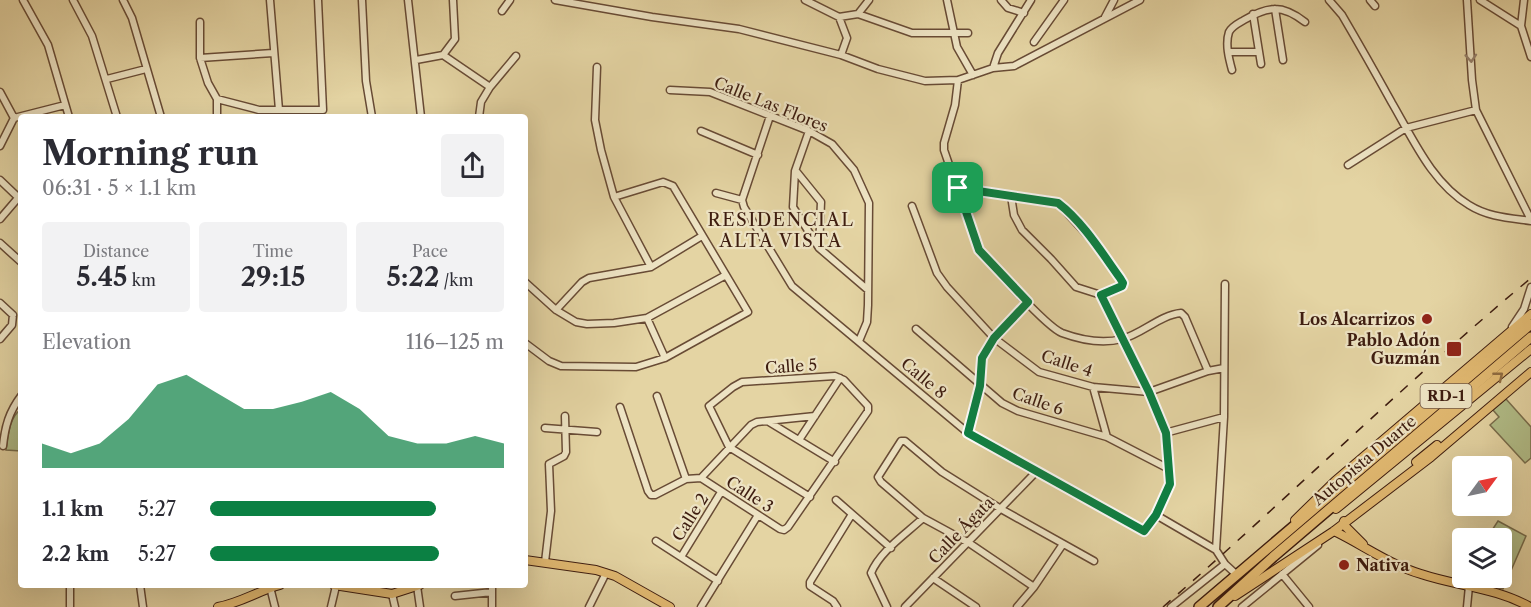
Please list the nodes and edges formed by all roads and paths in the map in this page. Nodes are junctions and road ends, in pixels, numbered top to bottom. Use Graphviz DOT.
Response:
graph roads {
  1 [pos="23,0"];
  2 [pos="74,0"];
  3 [pos="123,0"];
  4 [pos="270,0"];
  5 [pos="318,0"];
  6 [pos="362,0"];
  7 [pos="408,0"];
  8 [pos="453,0"];
  9 [pos="510,0"];
  10 [pos="555,0"];
  11 [pos="805,0"];
  12 [pos="869,0"];
  13 [pos="947,0"];
  14 [pos="1001,0"];
  15 [pos="1032,0"];
  16 [pos="1064,0"];
  17 [pos="1114,0"];
  18 [pos="1140,0"];
  19 [pos="1329,0"];
  20 [pos="1370,0"];
  21 [pos="1467,0"];
  22 [pos="1480,0"];
  23 [pos="1524,0"];
  24 [pos="1375,6"];
  25 [pos="1275,9"];
  26 [pos="502,11"];
  27 [pos="1024,13"];
  28 [pos="858,14"];
  29 [pos="1253,14"];
  30 [pos="839,17"];
  31 [pos="1105,17"];
  32 [pos="200,22"];
  33 [pos="1305,22"];
  34 [pos="1521,26"];
  35 [pos="955,33"];
  36 [pos="968,33"];
  37 [pos="1034,42"];
  38 [pos="1228,52"];
  39 [pos="1259,52"];
  40 [pos="273,53"];
  41 [pos="443,55"];
  42 [pos="841,55"];
  43 [pos="516,56"];
  44 [pos="1531,57"];
  45 [pos="200,58"];
  46 [pos="416,60"];
  47 [pos="1283,60"];
  48 [pos="1261,64"];
  49 [pos="597,67"];
  50 [pos="993,68"];
  51 [pos="146,69"];
  52 [pos="1232,70"];
  53 [pos="973,75"];
  54 [pos="107,79"];
  55 [pos="958,80"];
  56 [pos="490,87"];
  57 [pos="670,90"];
  58 [pos="0,92"];
  59 [pos="217,99"];
  60 [pos="65,105"];
  61 [pos="279,110"];
  62 [pos="1476,110"];
  63 [pos="259,113"];
  64 [pos="30,114"];
  65 [pos="68,114"];
  66 [pos="116,114"];
  67 [pos="160,114"];
  68 [pos="217,114"];
  69 [pos="310,114"];
  70 [pos="372,114"];
  71 [pos="420,114"];
  72 [pos="479,114"];
  73 [pos="770,116"];
  74 [pos="18,117"];
  75 [pos="14,118"];
  76 [pos="1406,128"];
  77 [pos="701,131"];
  78 [pos="809,131"];
  79 [pos="0,146"];
  80 [pos="758,155"];
  81 [pos="1348,165"];
  82 [pos="795,171"];
  83 [pos="0,180"];
  84 [pos="958,188"];
  85 [pos="716,193"];
  86 [pos="1011,196"];
  87 [pos="18,197"];
  88 [pos="614,197"];
  89 [pos="742,200"];
  90 [pos="18,201"];
  91 [pos="912,206"];
  92 [pos="0,219"];
  93 [pos="1531,221"];
  94 [pos="702,236"];
  95 [pos="0,243"];
  96 [pos="819,248"];
  97 [pos="18,259"];
  98 [pos="651,267"];
  99 [pos="726,275"];
  100 [pos="1225,284"];
  101 [pos="528,286"];
  102 [pos="530,288"];
  103 [pos="1531,288"];
  104 [pos="528,290"];
  105 [pos="868,290"];
  106 [pos="1101,295"];
  107 [pos="1028,302"];
  108 [pos="0,303"];
  109 [pos="556,310"];
  110 [pos="18,313"];
  111 [pos="1531,314"];
  112 [pos="13,315"];
  113 [pos="647,318"];
  114 [pos="1531,324"];
  115 [pos="916,329"];
  116 [pos="1507,335"];
  117 [pos="1531,337"];
  118 [pos="994,338"];
  119 [pos="0,339"];
  120 [pos="1123,339"];
  121 [pos="859,341"];
  122 [pos="528,345"];
  123 [pos="1531,349"];
  124 [pos="665,358"];
  125 [pos="1531,366"];
  126 [pos="1224,368"];
  127 [pos="1208,371"];
  128 [pos="1528,375"];
  129 [pos="840,378"];
  130 [pos="980,386"];
  131 [pos="1093,387"];
  132 [pos="1149,392"];
  133 [pos="657,396"];
  134 [pos="18,400"];
  135 [pos="620,407"];
  136 [pos="565,416"];
  137 [pos="815,416"];
  138 [pos="1224,417"];
  139 [pos="769,422"];
  140 [pos="545,428"];
  141 [pos="564,431"];
  142 [pos="597,432"];
  143 [pos="968,433"];
  144 [pos="1166,433"];
  145 [pos="1107,437"];
  146 [pos="799,440"];
  147 [pos="3,446"];
  148 [pos="729,447"];
  149 [pos="835,462"];
  150 [pos="1169,469"];
  151 [pos="1036,472"];
  152 [pos="1364,472"];
  153 [pos="701,478"];
  154 [pos="686,479"];
  155 [pos="721,492"];
  156 [pos="810,497"];
  157 [pos="836,500"];
  158 [pos="1001,509"];
  159 [pos="852,514"];
  160 [pos="758,515"];
  161 [pos="1156,515"];
  162 [pos="1355,515"];
  163 [pos="923,518"];
  164 [pos="1343,524"];
  165 [pos="1334,531"];
  166 [pos="656,541"];
  167 [pos="969,543"];
  168 [pos="1063,544"];
  169 [pos="1363,544"];
  170 [pos="891,548"];
  171 [pos="1216,550"];
  172 [pos="681,557"];
  173 [pos="1273,557"];
  174 [pos="528,560"];
  175 [pos="1094,561"];
  176 [pos="1253,561"];
  177 [pos="544,562"];
  178 [pos="1225,564"];
  179 [pos="606,573"];
  180 [pos="1237,574"];
  181 [pos="1282,574"];
  182 [pos="933,578"];
  183 [pos="718,581"];
  184 [pos="1452,582"];
  185 [pos="1034,587"];
  186 [pos="70,588"];
  187 [pos="140,588"];
  188 [pos="268,588"];
  189 [pos="270,588"];
  190 [pos="334,588"];
  191 [pos="354,588"];
  192 [pos="412,588"];
  193 [pos="418,588"];
  194 [pos="492,588"];
  195 [pos="1469,588"];
  196 [pos="1477,588"];
  197 [pos="392,594"];
  198 [pos="454,596"];
  199 [pos="70,607"];
  200 [pos="143,607"];
  201 [pos="218,607"];
  202 [pos="275,607"];
  203 [pos="331,607"];
  204 [pos="395,607"];
  205 [pos="420,607"];
  206 [pos="492,607"];
  207 [pos="589,607"];
  208 [pos="670,607"];
  209 [pos="701,607"];
  210 [pos="837,607"];
  211 [pos="887,607"];
  212 [pos="905,607"];
  213 [pos="976,607"];
  214 [pos="1017,607"];
  215 [pos="1171,607"];
  216 [pos="1199,607"];
  217 [pos="1218,607"];
  218 [pos="1242,607"];
  219 [pos="1309,607"];
  220 [pos="1467,607"];
  221 [pos="1530,607"];
  1 -- 60 [label="street"];
  2 -- 54 [label="street"];
  3 -- 51 [label="street"];
  4 -- 40 [label="street"];
  5 -- 69 [label="street"];
  6 -- 70 [label="street"];
  7 -- 46 [label="street"];
  8 -- 41 [label="street"];
  9 -- 26 [label="street"];
  10 -- 42 [label="street"];
  11 -- 30 [label="street"];
  12 -- 28 [label="street"];
  13 -- 35 [label="street"];
  14 -- 27 [label="street"];
  15 -- 27 [label="street"];
  16 -- 37 [label="street"];
  17 -- 31 [label="street"];
  18 -- 31 [label="street"];
  19 -- 76 [label="street"];
  20 -- 24 [label="street"];
  21 -- 62 [label="street, one-way"];
  22 -- 34 [label="street"];
  23 -- 34 [label="street"];
  25 -- 29 [label="street"];
  25 -- 33 [label="street"];
  25 -- 47 [label="street"];
  27 -- 50 [label="street"];
  28 -- 30 [label="street"];
  28 -- 35 [label="street"];
  29 -- 38 [label="street"];
  29 -- 39 [label="street"];
  30 -- 42 [label="street"];
  31 -- 50 [label="street"];
  32 -- 45 [label="street"];
  34 -- 44 [label="street"];
  35 -- 36 [label="street"];
  35 -- 53 [label="street"];
  38 -- 39 [label="street"];
  38 -- 52 [label="street"];
  39 -- 48 [label="street"];
  40 -- 45 [label="street"];
  40 -- 61 [label="street"];
  41 -- 46 [label="street"];
  41 -- 56 [label="street"];
  42 -- 55 [label="street"];
  43 -- 56 [label="street"];
  45 -- 59 [label="street"];
  46 -- 71 [label="street"];
  49 -- 88 [label="street"];
  50 -- 53 [label="street"];
  51 -- 54 [label="street"];
  51 -- 67 [label="street"];
  53 -- 55 [label="street"];
  54 -- 66 [label="street"];
  55 -- 84 [label="street"];
  56 -- 72 [label="street"];
  57 -- 73 [label="street, Calle Las Flores"];
  58 -- 75 [label="street"];
  59 -- 63 [label="street"];
  59 -- 68 [label="street"];
  60 -- 64 [label="street"];
  60 -- 65 [label="street"];
  61 -- 63 [label="street"];
  61 -- 69 [label="street"];
  62 -- 76 [label="street"];
  62 -- 93 [label="street"];
  73 -- 78 [label="street, Calle Las Flores"];
  73 -- 80 [label="street"];
  74 -- 75 [label="street"];
  75 -- 79 [label="street"];
  76 -- 81 [label="street"];
  76 -- 93 [label="street"];
  77 -- 80 [label="street"];
  78 -- 82 [label="street"];
  78 -- 105 [label="street, Calle Las Flores"];
  80 -- 89 [label="street"];
  82 -- 96 [label="street"];
  82 -- 96 [label="street"];
  83 -- 87 [label="street"];
  84 -- 86 [label="street"];
  84 -- 107 [label="street"];
  85 -- 89 [label="street"];
  86 -- 106 [label="street"];
  86 -- 106 [label="street"];
  88 -- 94 [label="street"];
  88 -- 98 [label="street"];
  89 -- 121 [label="street, Calle 8"];
  90 -- 92 [label="street"];
  91 -- 118 [label="street, Calle 4"];
  94 -- 98 [label="street"];
  94 -- 99 [label="street"];
  95 -- 97 [label="street"];
  96 -- 105 [label="street"];
  98 -- 109 [label="street"];
  99 -- 113 [label="street"];
  99 -- 124 [label="street"];
  100 -- 126 [label="street"];
  101 -- 102 [label="street"];
  102 -- 104 [label="street"];
  102 -- 109 [label="street"];
  103 -- 116 [label="street"];
  105 -- 121 [label="street, Calle Las Flores"];
  106 -- 120 [label="street"];
  107 -- 118 [label="street"];
  107 -- 120 [label="street"];
  108 -- 112 [label="street"];
  109 -- 113 [label="street"];
  110 -- 112 [label="street"];
  111 -- 116 [label="main road"];
  112 -- 119 [label="street"];
  113 -- 124 [label="street"];
  114 -- 152 [label="highway, Autopista Duarte / RD-1"];
  115 -- 130 [label="street, Calle 6"];
  116 -- 176 [label="main road"];
  117 -- 152 [label="highway, Autopista Duarte / RD-1"];
  118 -- 130 [label="street"];
  118 -- 131 [label="street, Calle 4"];
  120 -- 127 [label="street"];
  120 -- 132 [label="street"];
  121 -- 143 [label="street, Calle 8"];
  122 -- 124 [label="street"];
  173 -- 123 [label="main road, one-way"];
  125 -- 128 [label="main road"];
  126 -- 127 [label="street, Calle 4"];
  126 -- 138 [label="street"];
  127 -- 132 [label="street, Calle 4"];
  128 -- 162 [label="main road"];
  128 -- 164 [label="main road"];
  129 -- 137 [label="street"];
  129 -- 148 [label="street, Calle 5"];
  129 -- 149 [label="street, Calle 5"];
  130 -- 143 [label="street"];
  130 -- 145 [label="street, Calle 6"];
  131 -- 132 [label="street, Calle 4"];
  131 -- 145 [label="street"];
  132 -- 144 [label="street"];
  133 -- 154 [label="street"];
  134 -- 147 [label="street"];
  135 -- 154 [label="street"];
  136 -- 141 [label="street"];
  137 -- 139 [label="street"];
  137 -- 146 [label="street"];
  138 -- 144 [label="street"];
  138 -- 171 [label="street"];
  139 -- 146 [label="street"];
  139 -- 148 [label="street"];
  140 -- 141 [label="street"];
  141 -- 142 [label="street"];
  141 -- 177 [label="street"];
  143 -- 151 [label="street, Calle 8"];
  144 -- 150 [label="street"];
  145 -- 150 [label="street, Calle 6"];
  146 -- 149 [label="street"];
  148 -- 153 [label="street"];
  148 -- 156 [label="street"];
  149 -- 156 [label="street"];
  150 -- 161 [label="street"];
  151 -- 158 [label="street, Calle Ágata"];
  151 -- 161 [label="street, Calle 8"];
  152 -- 173 [label="highway, Autopista Duarte / RD-1"];
  152 -- 176 [label="highway, RD-1"];
  153 -- 154 [label="street"];
  153 -- 155 [label="street, Calle 3"];
  155 -- 160 [label="street, Calle 3"];
  155 -- 172 [label="street, Calle 2"];
  156 -- 160 [label="street, Calle 3"];
  157 -- 159 [label="street"];
  158 -- 163 [label="street"];
  158 -- 167 [label="street, Calle Ágata"];
  158 -- 168 [label="street"];
  159 -- 170 [label="street"];
  159 -- 210 [label="street"];
  160 -- 183 [label="street"];
  161 -- 171 [label="street"];
  162 -- 164 [label="main road"];
  162 -- 169 [label="main road"];
  163 -- 167 [label="street"];
  163 -- 170 [label="street"];
  164 -- 165 [label="main road"];
  164 -- 169 [label="main road"];
  165 -- 169 [label="main road"];
  165 -- 181 [label="street"];
  165 -- 217 [label="main road"];
  166 -- 172 [label="street"];
  167 -- 182 [label="street, Calle Ágata"];
  167 -- 185 [label="street"];
  168 -- 175 [label="street"];
  168 -- 185 [label="street"];
  169 -- 184 [label="main road"];
  170 -- 211 [label="street"];
  171 -- 178 [label="street"];
  172 -- 183 [label="street"];
  173 -- 217 [label="highway, Autopista Duarte / RD-1"];
  174 -- 177 [label="main road"];
  176 -- 180 [label="highway, RD-1"];
  177 -- 179 [label="main road"];
  178 -- 180 [label="street"];
  178 -- 215 [label="street"];
  179 -- 207 [label="street"];
  179 -- 208 [label="main road"];
  180 -- 216 [label="highway, RD-1"];
  181 -- 218 [label="street"];
  181 -- 219 [label="street"];
  182 -- 212 [label="street, Calle Ágata"];
  182 -- 213 [label="street"];
  183 -- 209 [label="street"];
  185 -- 214 [label="street"];
  186 -- 199 [label="street"];
  187 -- 200 [label="street"];
  188 -- 201 [label="main road"];
  189 -- 202 [label="street"];
  190 -- 203 [label="street"];
  191 -- 197 [label="main road"];
  192 -- 197 [label="main road"];
  193 -- 205 [label="street"];
  194 -- 198 [label="street"];
  194 -- 206 [label="street"];
  195 -- 220 [label="street"];
  196 -- 221 [label="main road"];
  197 -- 204 [label="street"];
}
